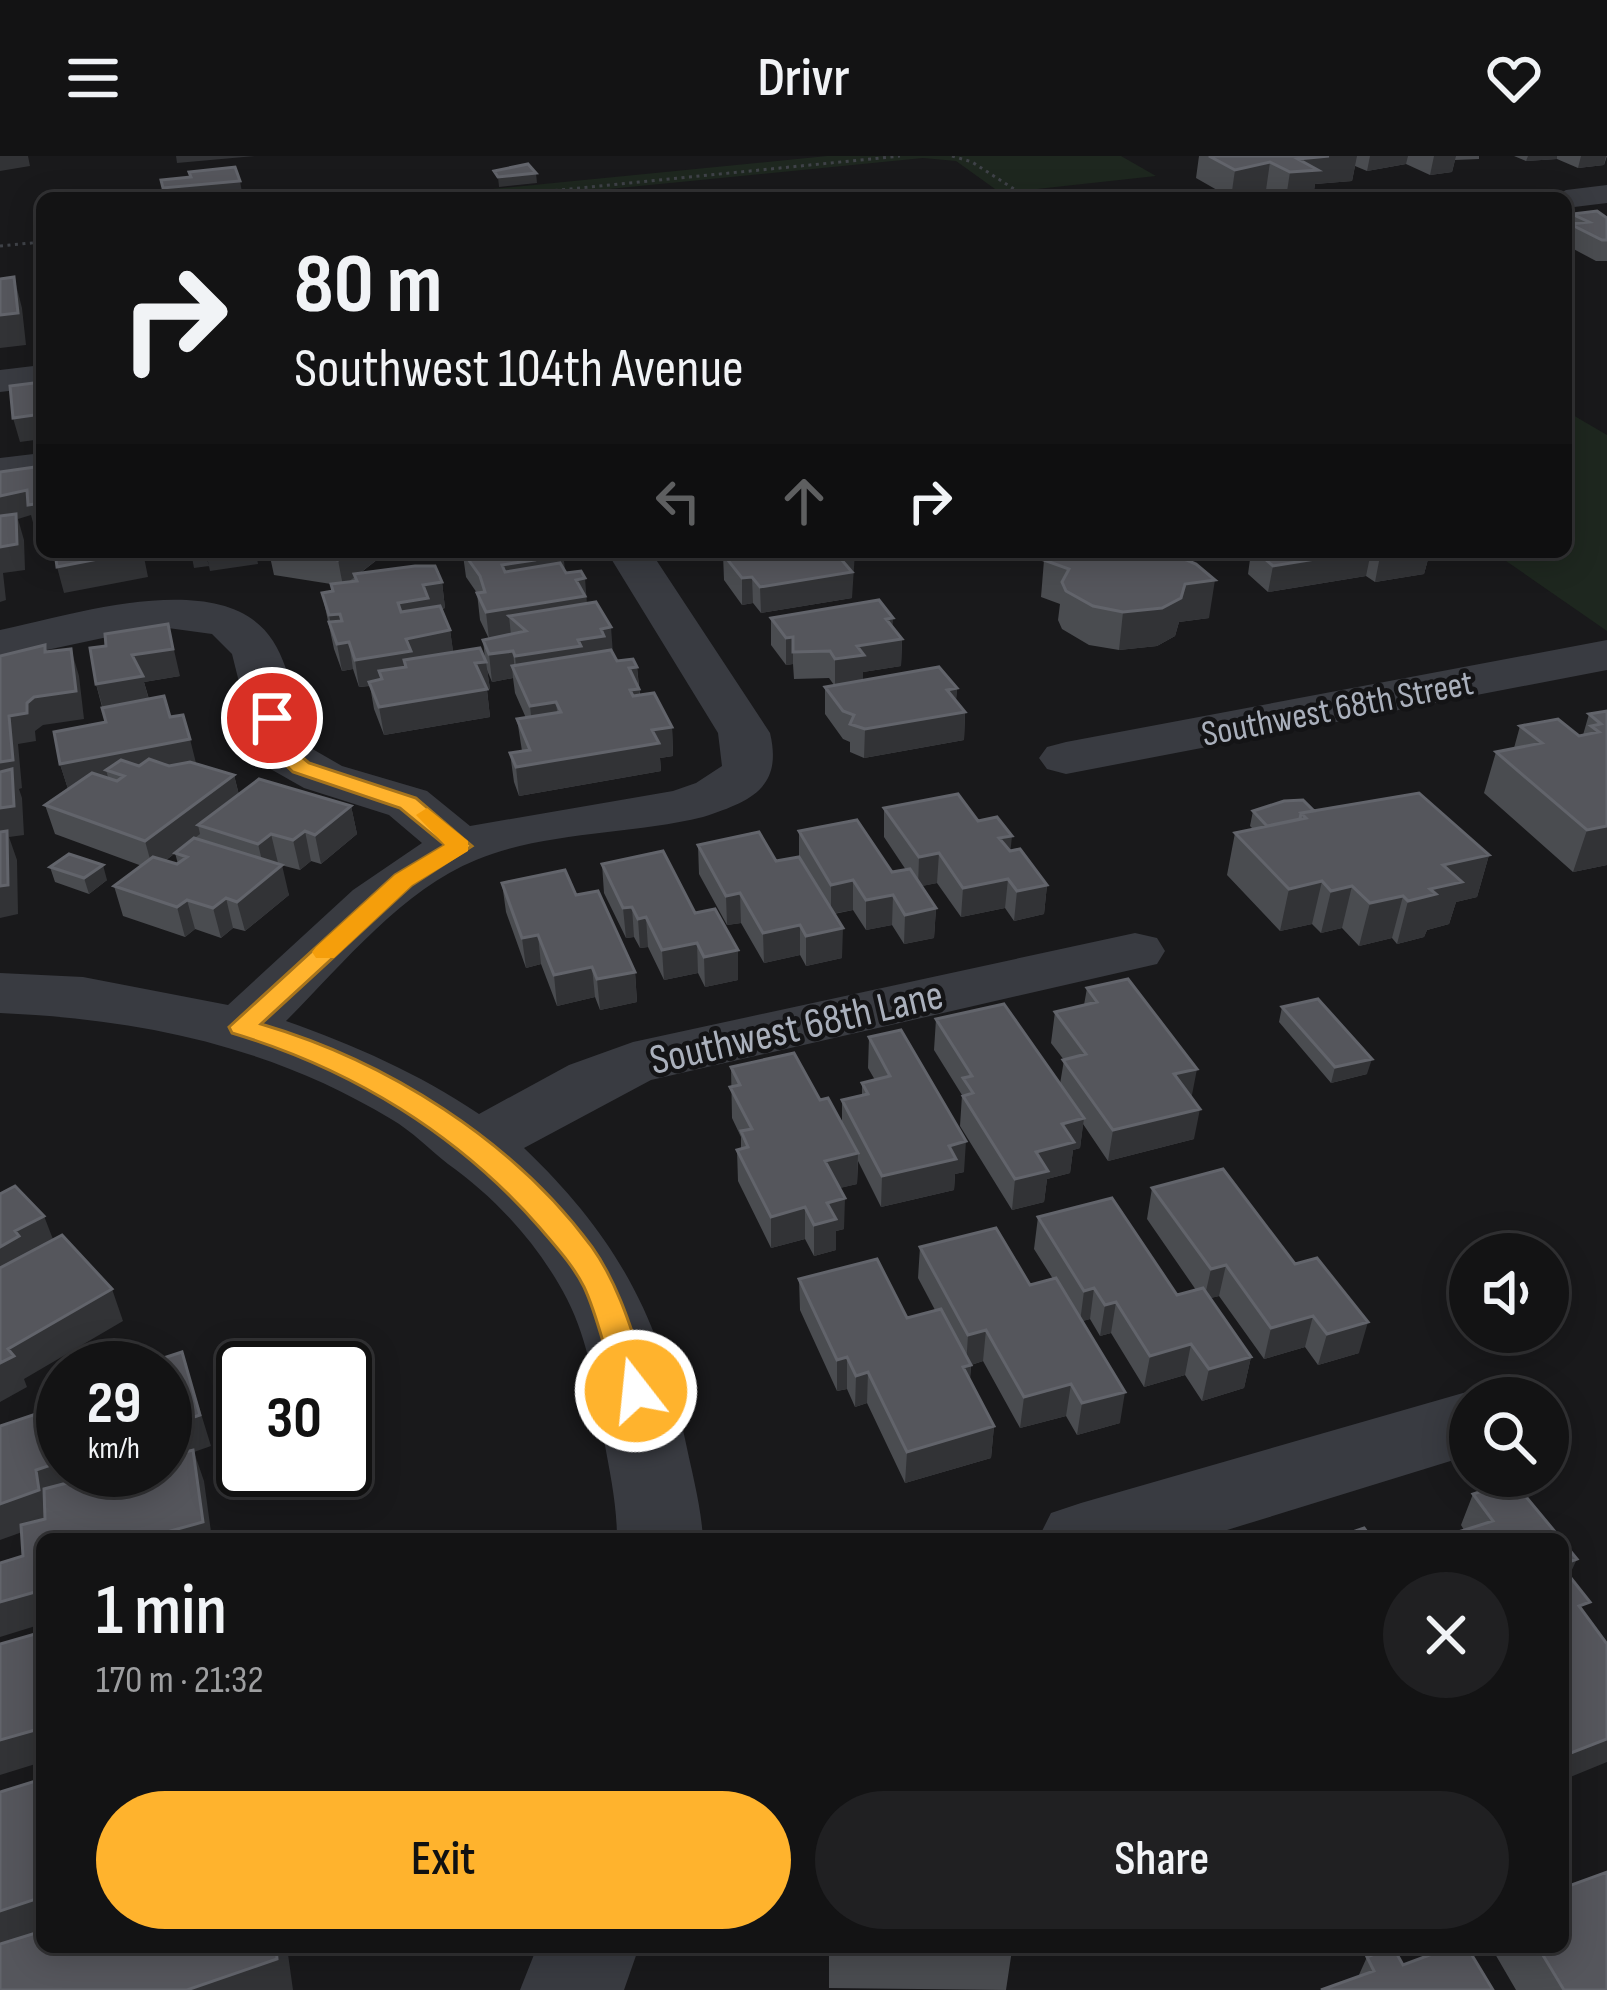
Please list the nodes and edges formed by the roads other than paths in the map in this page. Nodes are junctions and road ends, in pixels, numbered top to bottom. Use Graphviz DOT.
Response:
graph roads {
  1 [pos="1607,194"];
  2 [pos="1572,198"];
  3 [pos="36,377"];
  4 [pos="0,382"];
  5 [pos="36,466"];
  6 [pos="0,470"];
  7 [pos="632,558"];
  8 [pos="0,645"];
  9 [pos="1607,655"];
  10 [pos="1066,758"];
  11 [pos="460,846"];
  12 [pos="1135,951"];
  13 [pos="0,994"];
  14 [pos="242,1027"];
  15 [pos="473,1147"];
  16 [pos="1449,1429"];
  17 [pos="659,1533"];
  18 [pos="1101,1533"];
  19 [pos="586,1953"];
  20 [pos="572,1990"];
  1 -- 2 [label="street"];
  3 -- 4 [label="street"];
  5 -- 6 [label="street"];
  7 -- 11 [label="street"];
  8 -- 11 [label="street"];
  9 -- 10 [label="street, Southwest 68th Street"];
  11 -- 14 [label="street"];
  12 -- 15 [label="street, Southwest 68th Lane"];
  13 -- 14 [label="street"];
  14 -- 15 [label="street"];
  15 -- 17 [label="street"];
  16 -- 18 [label="street"];
  19 -- 20 [label="street"];
}
